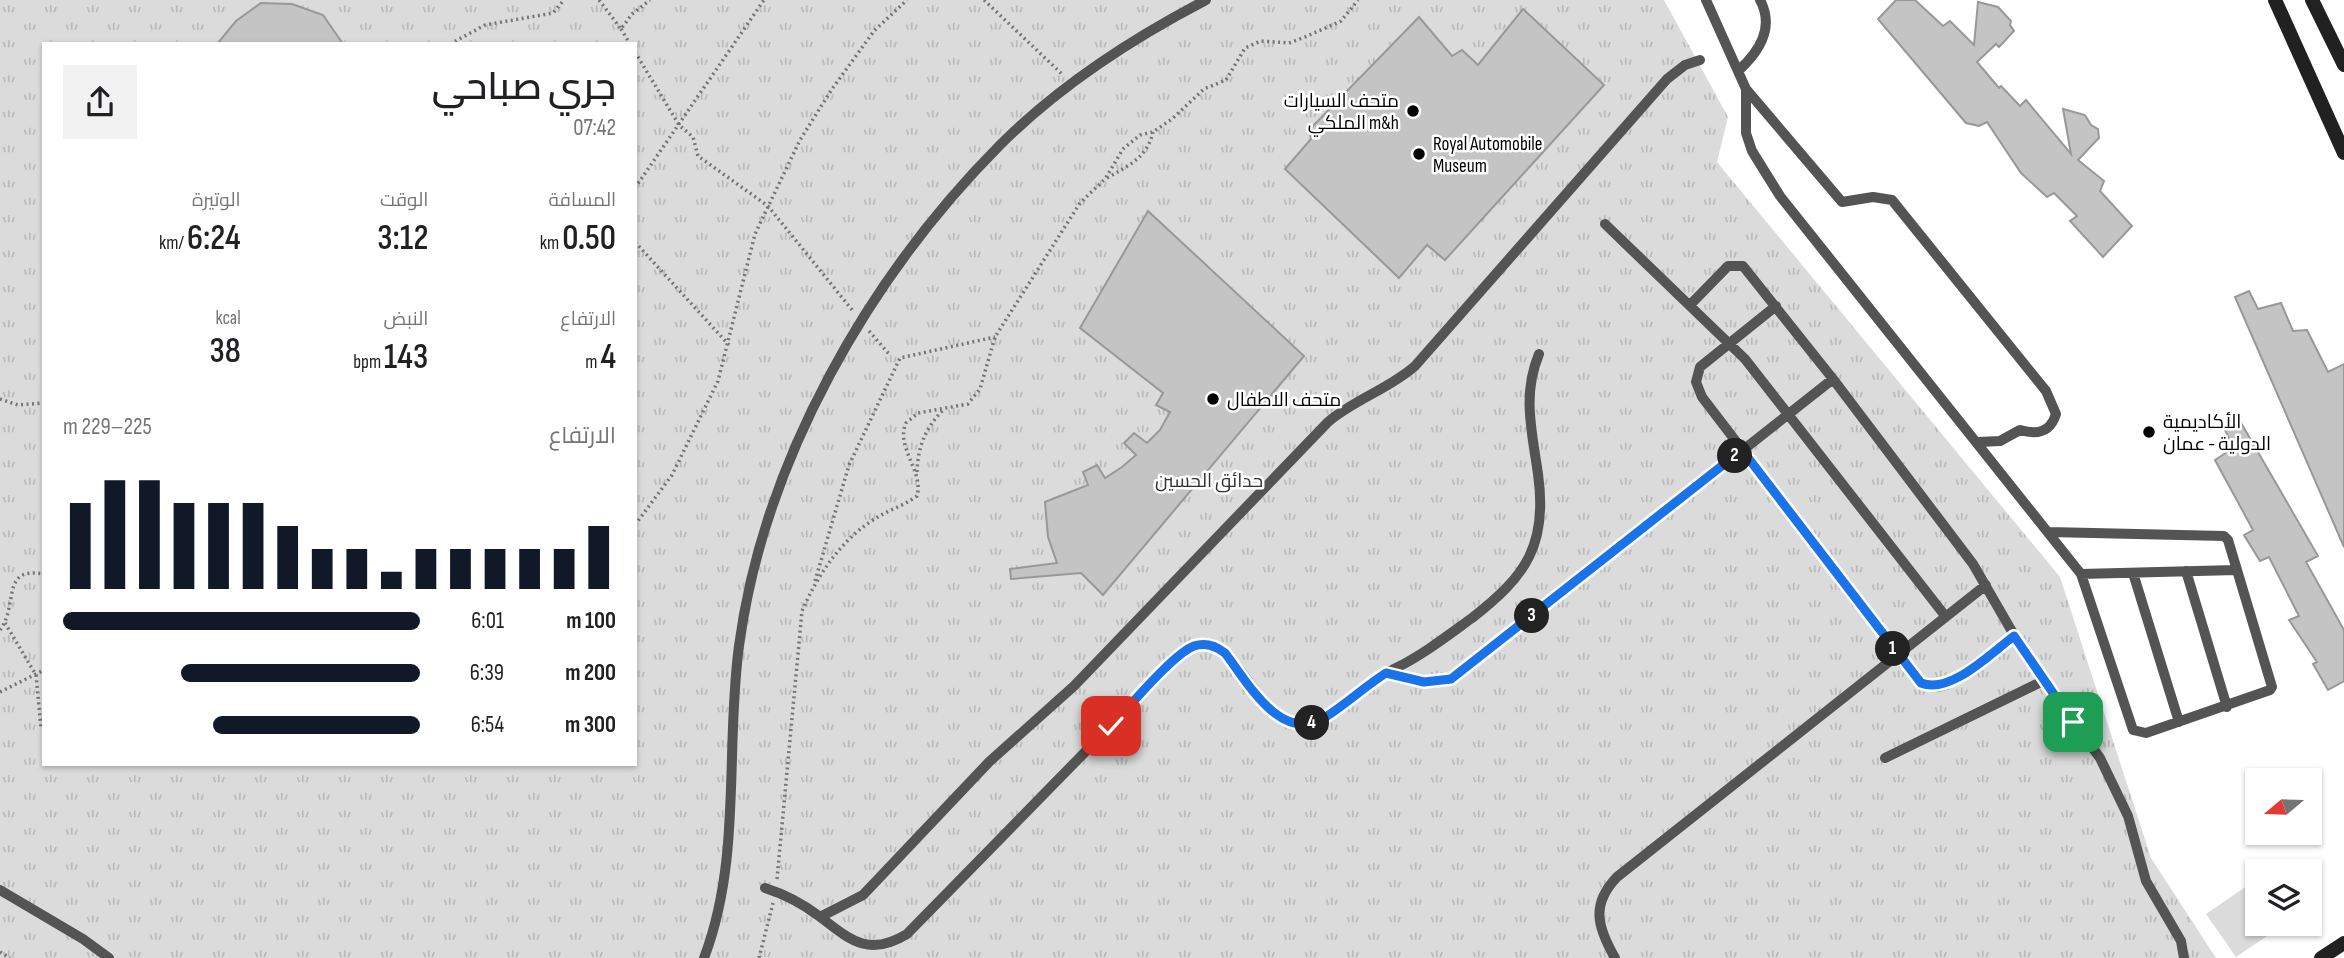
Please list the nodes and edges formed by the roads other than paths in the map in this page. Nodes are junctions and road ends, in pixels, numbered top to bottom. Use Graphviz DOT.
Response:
graph roads {
  1 [pos="1206,0"];
  2 [pos="1706,0"];
  3 [pos="1760,0"];
  4 [pos="2275,0"];
  5 [pos="2312,0"];
  6 [pos="1700,60"];
  7 [pos="2344,65"];
  8 [pos="1738,71"];
  9 [pos="1746,89"];
  10 [pos="2344,153"];
  11 [pos="1605,224"];
  12 [pos="1690,304"];
  13 [pos="1776,306"];
  14 [pos="1729,342"];
  15 [pos="1539,354"];
  16 [pos="1833,379"];
  17 [pos="1787,416"];
  18 [pos="1979,442"];
  19 [pos="1742,450"];
  20 [pos="2049,532"];
  21 [pos="2236,570"];
  22 [pos="2186,571"];
  23 [pos="2133,573"];
  24 [pos="2081,574"];
  25 [pos="1986,585"];
  26 [pos="1946,617"];
  27 [pos="2014,636"];
  28 [pos="1898,656"];
  29 [pos="1386,673"];
  30 [pos="2043,681"];
  31 [pos="2227,707"];
  32 [pos="2179,722"];
  33 [pos="1885,758"];
  34 [pos="770,889"];
  35 [pos="0,890"];
  36 [pos="820,917"];
  37 [pos="2344,943"];
  38 [pos="109,958"];
  39 [pos="704,958"];
  40 [pos="1615,958"];
  41 [pos="2184,958"];
  42 [pos="2321,958"];
  1 -- 39 [label="lane"];
  2 -- 8 [label="lane"];
  3 -- 8 [label="lane"];
  4 -- 10 [label="main road"];
  5 -- 7 [label="main road"];
  6 -- 36 [label="lane"];
  8 -- 9 [label="lane"];
  9 -- 18 [label="lane"];
  9 -- 18 [label="lane"];
  11 -- 12 [label="lane"];
  12 -- 13 [label="lane"];
  12 -- 14 [label="lane"];
  13 -- 14 [label="lane"];
  13 -- 16 [label="lane"];
  14 -- 17 [label="lane"];
  14 -- 19 [label="lane"];
  15 -- 29 [label="lane"];
  16 -- 17 [label="lane"];
  16 -- 25 [label="lane"];
  17 -- 19 [label="lane"];
  17 -- 26 [label="lane"];
  18 -- 20 [label="lane"];
  19 -- 28 [label="lane"];
  19 -- 29 [label="lane"];
  20 -- 21 [label="lane"];
  20 -- 24 [label="lane"];
  21 -- 22 [label="lane"];
  21 -- 31 [label="lane"];
  22 -- 23 [label="lane"];
  22 -- 31 [label="lane"];
  23 -- 24 [label="lane"];
  23 -- 32 [label="lane"];
  24 -- 32 [label="lane"];
  25 -- 26 [label="lane"];
  25 -- 27 [label="lane"];
  26 -- 28 [label="lane"];
  27 -- 28 [label="lane"];
  27 -- 30 [label="lane"];
  28 -- 40 [label="lane"];
  29 -- 36 [label="lane"];
  30 -- 33 [label="lane"];
  30 -- 41 [label="lane"];
  31 -- 32 [label="lane"];
  34 -- 36 [label="lane"];
  35 -- 38 [label="lane"];
  37 -- 42 [label="main road"];
}
